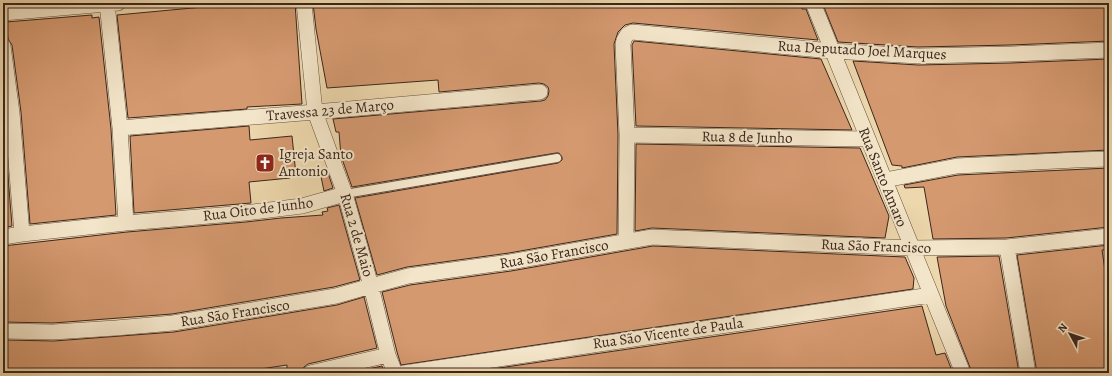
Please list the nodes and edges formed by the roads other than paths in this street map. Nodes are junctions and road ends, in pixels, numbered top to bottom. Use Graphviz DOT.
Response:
graph roads {
  1 [pos="110,3"];
  2 [pos="304,3"];
  3 [pos="812,3"];
  4 [pos="3,14"];
  5 [pos="3,46"];
  6 [pos="1109,50"];
  7 [pos="832,51"];
  8 [pos="540,92"];
  9 [pos="315,112"];
  10 [pos="7,114"];
  11 [pos="120,128"];
  12 [pos="627,135"];
  13 [pos="867,139"];
  14 [pos="557,158"];
  15 [pos="1109,159"];
  16 [pos="885,180"];
  17 [pos="345,194"];
  18 [pos="126,222"];
  19 [pos="22,234"];
  20 [pos="1109,236"];
  21 [pos="3,237"];
  22 [pos="626,241"];
  23 [pos="1007,247"];
  24 [pos="912,248"];
  25 [pos="371,286"];
  26 [pos="931,295"];
  27 [pos="3,332"];
  28 [pos="388,355"];
  29 [pos="310,373"];
  30 [pos="395,373"];
  31 [pos="404,373"];
  32 [pos="963,373"];
  33 [pos="1028,373"];
  1 -- 4 [label="street"];
  1 -- 11 [label="street"];
  2 -- 9 [label="street, Rua 2 de Maio"];
  3 -- 7 [label="street, Rua Santo Amaro"];
  5 -- 10 [label="street"];
  6 -- 7 [label="street, Rua Deputado Joel Marques"];
  7 -- 12 [label="street, Rua Deputado Joel Marques"];
  7 -- 13 [label="street, Rua Santo Amaro"];
  8 -- 9 [label="street, Travessa 23 de Março"];
  9 -- 11 [label="street, Travessa 23 de Março"];
  9 -- 17 [label="street, Rua 2 de Maio"];
  10 -- 19 [label="street"];
  11 -- 18 [label="street"];
  12 -- 13 [label="street, Rua 8 de Junho"];
  12 -- 22 [label="street"];
  13 -- 16 [label="street, Rua Santo Amaro"];
  14 -- 17 [label="lane, Rua Oito de Junho"];
  15 -- 16 [label="street"];
  16 -- 24 [label="street, Rua Santo Amaro"];
  17 -- 18 [label="street, Rua Oito de Junho"];
  17 -- 25 [label="street, Rua 2 de Maio"];
  18 -- 19 [label="street, Rua Oito de Junho"];
  19 -- 21 [label="street, Rua Oito de Junho"];
  20 -- 23 [label="street, Rua São Francisco"];
  22 -- 24 [label="street, Rua São Francisco"];
  22 -- 25 [label="street, Rua São Francisco"];
  23 -- 24 [label="street, Rua São Francisco"];
  23 -- 33 [label="street"];
  24 -- 26 [label="street, Rua Santo Amaro"];
  25 -- 27 [label="street, Rua São Francisco"];
  25 -- 28 [label="street, Rua 2 de Maio"];
  26 -- 31 [label="street, Rua São Vicente de Paula"];
  26 -- 32 [label="street, Rua Santo Amaro"];
  28 -- 29 [label="street"];
  28 -- 30 [label="street, Rua 2 de Maio"];
}
